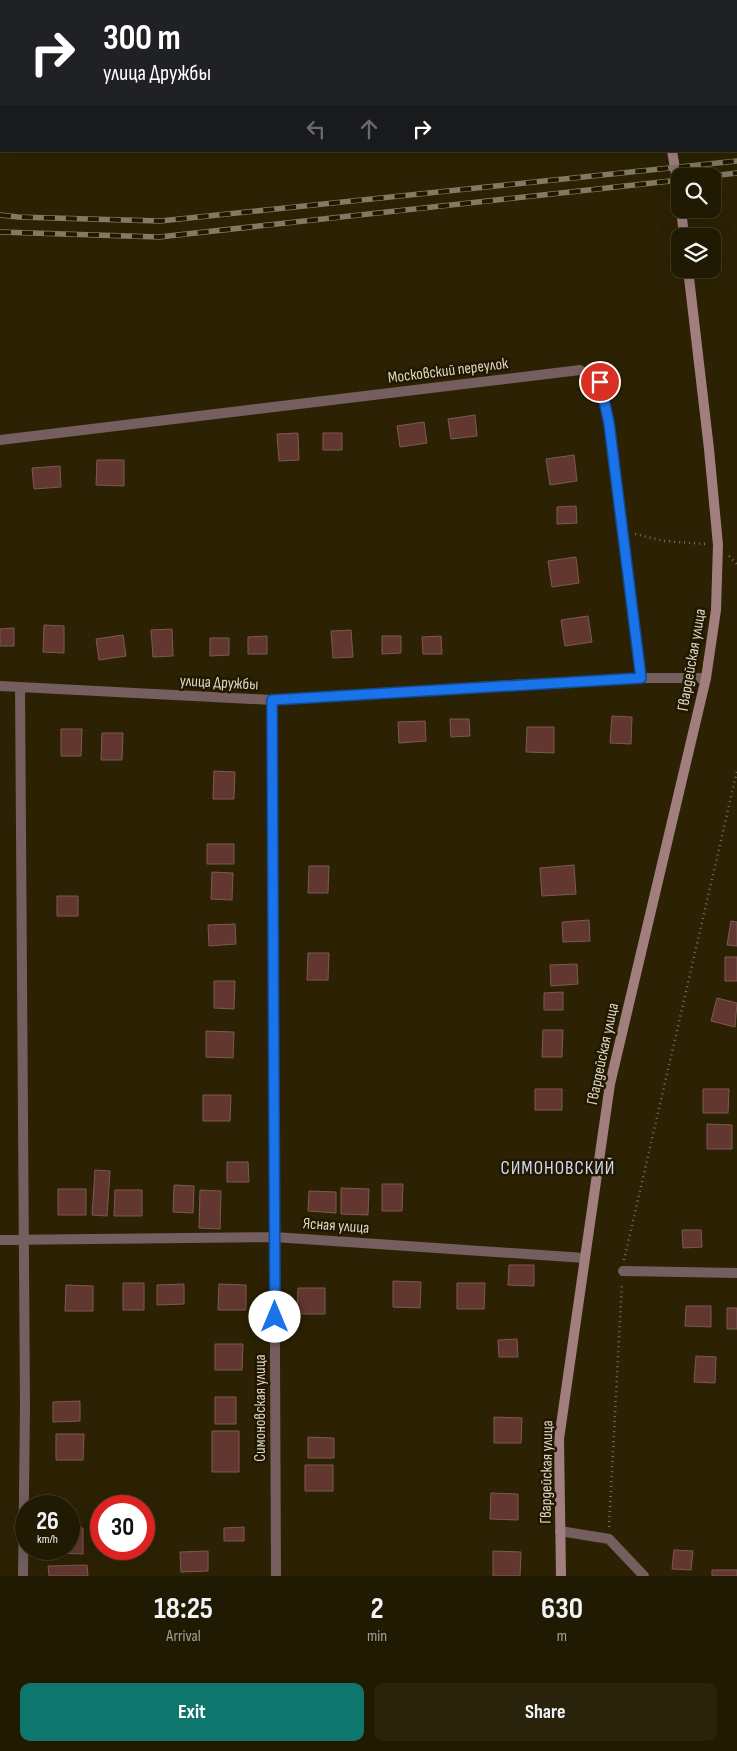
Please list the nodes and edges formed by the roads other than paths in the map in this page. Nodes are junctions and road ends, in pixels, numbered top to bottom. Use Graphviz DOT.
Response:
graph roads {
  1 [pos="672,152"];
  2 [pos="675,168"];
  3 [pos="689,278"];
  4 [pos="0,440"];
  5 [pos="641,678"];
  6 [pos="706,678"];
  7 [pos="0,686"];
  8 [pos="20,687"];
  9 [pos="272,700"];
  10 [pos="274,1237"];
  11 [pos="24,1239"];
  12 [pos="0,1240"];
  13 [pos="585,1258"];
  14 [pos="623,1271"];
  15 [pos="737,1273"];
  16 [pos="560,1530"];
  17 [pos="23,1576"];
  18 [pos="276,1576"];
  19 [pos="561,1576"];
  20 [pos="644,1576"];
  1 -- 2 [label="street"];
  3 -- 6 [label="street, Гвардейская улица"];
  4 -- 5 [label="street, Московский переулок"];
  5 -- 6 [label="street, улица Дружбы"];
  5 -- 9 [label="street, улица Дружбы"];
  6 -- 13 [label="street, Гвардейская улица"];
  7 -- 8 [label="street, улица Дружбы"];
  8 -- 9 [label="street, улица Дружбы"];
  8 -- 11 [label="street"];
  9 -- 10 [label="street, Симоновская улица"];
  10 -- 11 [label="street, Ясная улица"];
  10 -- 13 [label="street, Ясная улица"];
  10 -- 18 [label="street, Симоновская улица"];
  11 -- 12 [label="street, Ясная улица"];
  11 -- 17 [label="street"];
  13 -- 16 [label="street, Гвардейская улица"];
  14 -- 15 [label="street"];
  16 -- 19 [label="street, Гвардейская улица"];
  16 -- 20 [label="street"];
}
